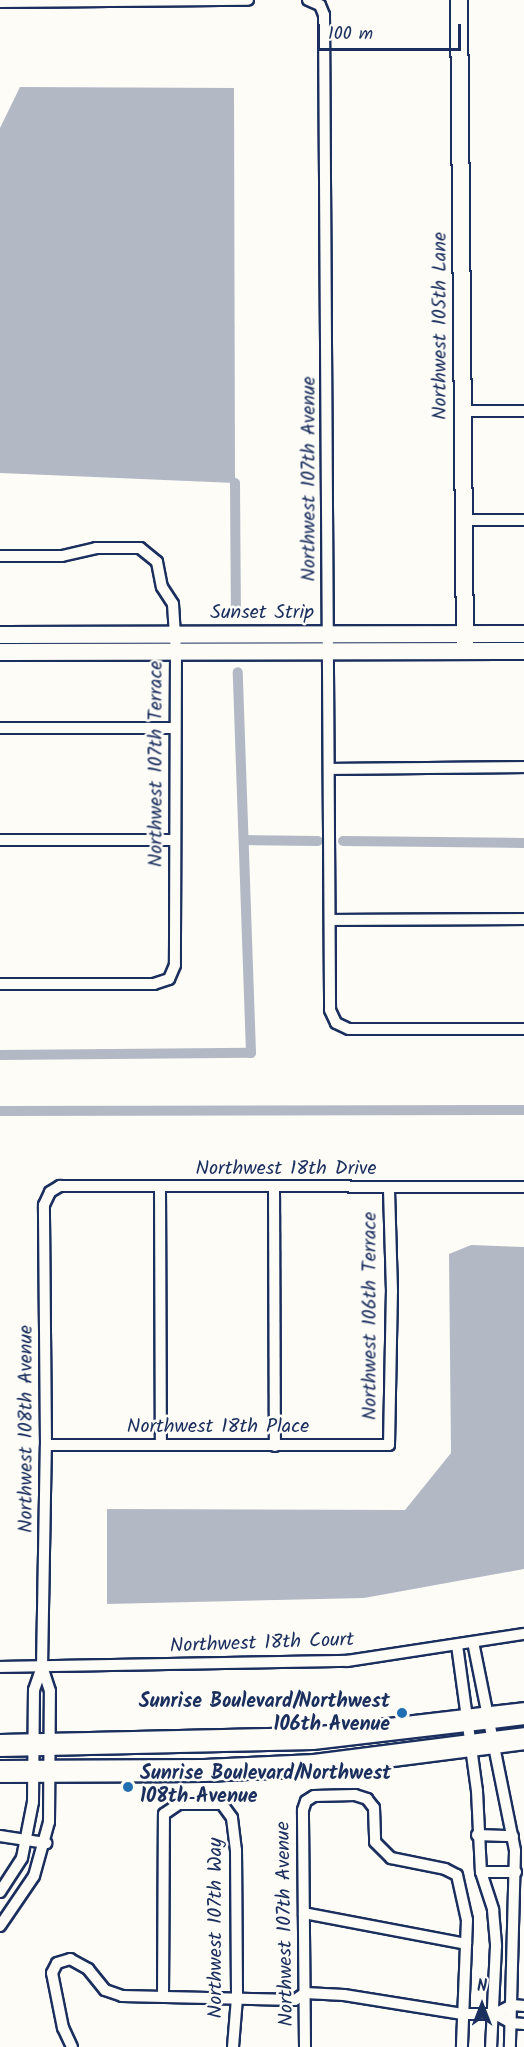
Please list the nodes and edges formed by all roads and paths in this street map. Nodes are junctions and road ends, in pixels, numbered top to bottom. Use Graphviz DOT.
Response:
graph roads {
  1 [pos="248,0"];
  2 [pos="308,0"];
  3 [pos="459,0"];
  4 [pos="0,2"];
  5 [pos="322,3"];
  6 [pos="463,411"];
  7 [pos="524,411"];
  8 [pos="463,520"];
  9 [pos="524,520"];
  10 [pos="0,556"];
  11 [pos="176,634"];
  12 [pos="329,634"];
  13 [pos="465,634"];
  14 [pos="524,634"];
  15 [pos="0,635"];
  16 [pos="465,651"];
  17 [pos="524,651"];
  18 [pos="0,652"];
  19 [pos="176,652"];
  20 [pos="329,652"];
  21 [pos="0,728"];
  22 [pos="174,728"];
  23 [pos="524,767"];
  24 [pos="330,769"];
  25 [pos="0,840"];
  26 [pos="174,840"];
  27 [pos="524,919"];
  28 [pos="330,920"];
  29 [pos="0,984"];
  30 [pos="524,1029"];
  31 [pos="160,1187"];
  32 [pos="274,1187"];
  33 [pos="389,1187"];
  34 [pos="524,1187"];
  35 [pos="50,1192"];
  36 [pos="161,1444"];
  37 [pos="46,1445"];
  38 [pos="389,1445"];
  39 [pos="275,1446"];
  40 [pos="524,1634"];
  41 [pos="473,1642"];
  42 [pos="457,1645"];
  43 [pos="0,1667"];
  44 [pos="42,1667"];
  45 [pos="524,1713"];
  46 [pos="477,1720"];
  47 [pos="524,1738"];
  48 [pos="481,1744"];
  49 [pos="0,1745"];
  50 [pos="42,1745"];
  51 [pos="0,1771"];
  52 [pos="41,1771"];
  53 [pos="477,1835"];
  54 [pos="0,1836"];
  55 [pos="513,1836"];
  56 [pos="27,1840"];
  57 [pos="46,1843"];
  58 [pos="481,1872"];
  59 [pos="516,1872"];
  60 [pos="0,1892"];
  61 [pos="304,1912"];
  62 [pos="0,1926"];
  63 [pos="466,1944"];
  64 [pos="305,1994"];
  65 [pos="163,1996"];
  66 [pos="237,1998"];
  67 [pos="512,2005"];
  68 [pos="524,2007"];
  69 [pos="462,2014"];
  70 [pos="495,2014"];
  71 [pos="511,2023"];
  72 [pos="524,2024"];
  73 [pos="72,2047"];
  74 [pos="233,2047"];
  75 [pos="305,2047"];
  76 [pos="462,2047"];
  77 [pos="491,2047"];
  78 [pos="510,2047"];
  1 -- 4 [label="street"];
  2 -- 5 [label="street"];
  3 -- 6 [label="street, Northwest 105th Lane"];
  5 -- 12 [label="street, Northwest 107th Avenue"];
  6 -- 7 [label="street"];
  6 -- 8 [label="street, Northwest 105th Lane"];
  8 -- 9 [label="street"];
  8 -- 13 [label="street, Northwest 105th Lane"];
  10 -- 11 [label="street, Northwest 107th Terrace"];
  11 -- 12 [label="street, Sunset Strip"];
  11 -- 15 [label="street, Sunset Strip"];
  11 -- 19 [label="street, Northwest 107th Terrace"];
  12 -- 13 [label="street, Sunset Strip"];
  12 -- 20 [label="street, Northwest 107th Avenue"];
  13 -- 14 [label="street, Sunset Strip"];
  13 -- 16 [label="street, Northwest 105th Lane"];
  16 -- 17 [label="street, Sunset Strip"];
  16 -- 20 [label="street, Sunset Strip"];
  18 -- 19 [label="street, Sunset Strip"];
  19 -- 20 [label="street, Sunset Strip"];
  19 -- 22 [label="street, Northwest 107th Terrace"];
  20 -- 24 [label="street, Northwest 107th Avenue"];
  21 -- 22 [label="street"];
  22 -- 26 [label="street, Northwest 107th Terrace"];
  23 -- 24 [label="street"];
  24 -- 28 [label="street, Northwest 107th Avenue"];
  25 -- 26 [label="street"];
  26 -- 29 [label="street, Northwest 107th Terrace"];
  27 -- 28 [label="street"];
  28 -- 30 [label="street, Northwest 107th Avenue"];
  31 -- 32 [label="street, Northwest 18th Drive"];
  31 -- 35 [label="street, Northwest 18th Drive"];
  31 -- 36 [label="street"];
  32 -- 33 [label="street, Northwest 18th Drive"];
  32 -- 39 [label="street"];
  33 -- 34 [label="street, Northwest 18th Drive"];
  33 -- 38 [label="street, Northwest 106th Terrace"];
  35 -- 37 [label="street, Northwest 108th Avenue"];
  36 -- 37 [label="street, Northwest 18th Place"];
  36 -- 39 [label="street, Northwest 18th Place"];
  37 -- 44 [label="street, Northwest 108th Avenue"];
  38 -- 39 [label="street, Northwest 18th Place"];
  40 -- 41 [label="street, Northwest 18th Court"];
  41 -- 42 [label="street, Northwest 18th Court"];
  41 -- 46 [label="street"];
  42 -- 44 [label="street, Northwest 18th Court"];
  42 -- 46 [label="street"];
  43 -- 44 [label="street, Northwest 18th Court"];
  44 -- 50 [label="street, Northwest 108th Avenue"];
  44 -- 50 [label="street, Northwest 108th Avenue"];
  45 -- 46 [label="highway"];
  46 -- 48 [label="street"];
  46 -- 48 [label="street"];
  46 -- 50 [label="highway"];
  47 -- 48 [label="highway"];
  48 -- 52 [label="highway"];
  48 -- 53 [label="street"];
  48 -- 55 [label="street"];
  49 -- 50 [label="highway"];
  50 -- 52 [label="street, Northwest 108th Avenue"];
  50 -- 52 [label="street, Northwest 108th Avenue"];
  51 -- 52 [label="highway"];
  52 -- 56 [label="street, Northwest 108th Avenue"];
  52 -- 57 [label="street, Northwest 108th Avenue"];
  53 -- 55 [label="street"];
  53 -- 58 [label="street"];
  54 -- 56 [label="street"];
  55 -- 59 [label="street"];
  56 -- 57 [label="street"];
  56 -- 60 [label="street, Northwest 108th Avenue"];
  57 -- 62 [label="street, Northwest 108th Avenue"];
  58 -- 59 [label="street"];
  58 -- 70 [label="street"];
  59 -- 67 [label="street"];
  61 -- 63 [label="street"];
  61 -- 63 [label="street, Northwest 107th Avenue"];
  61 -- 64 [label="street, Northwest 107th Avenue"];
  63 -- 69 [label="street"];
  64 -- 66 [label="street"];
  64 -- 69 [label="street"];
  64 -- 75 [label="street, Northwest 107th Avenue"];
  65 -- 66 [label="street"];
  65 -- 66 [label="street, Northwest 107th Way"];
  65 -- 73 [label="street"];
  66 -- 74 [label="street, Northwest 107th Way"];
  67 -- 68 [label="street"];
  67 -- 70 [label="street"];
  67 -- 71 [label="street"];
  69 -- 70 [label="street"];
  69 -- 76 [label="street"];
  70 -- 71 [label="street"];
  70 -- 77 [label="street"];
  71 -- 72 [label="street"];
  71 -- 78 [label="street"];
}
